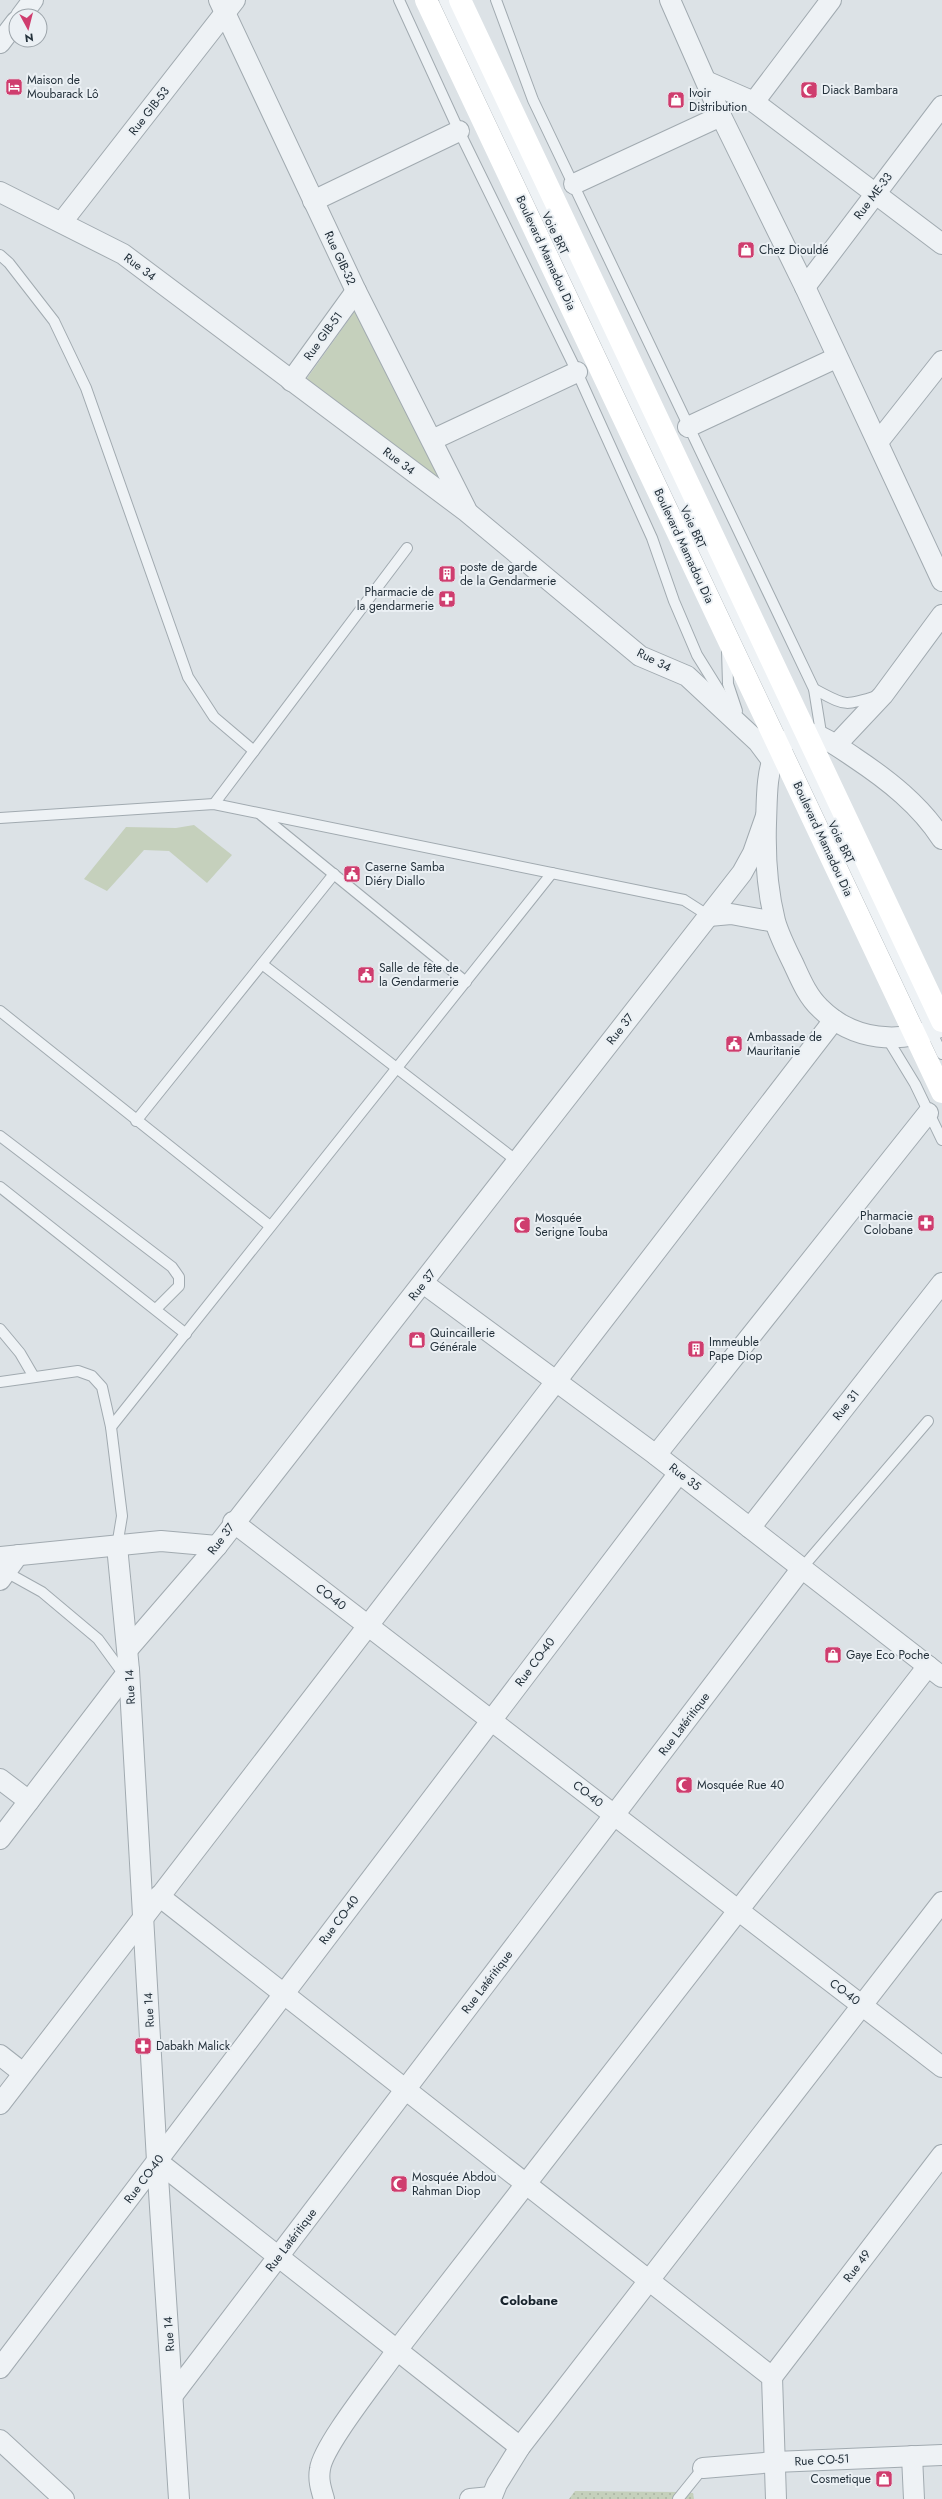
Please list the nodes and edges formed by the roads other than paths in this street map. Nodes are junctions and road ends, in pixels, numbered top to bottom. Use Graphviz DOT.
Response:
graph roads {
  1 [pos="400,0"];
  2 [pos="414,0"];
  3 [pos="426,0"];
  4 [pos="496,0"];
  5 [pos="670,0"];
  6 [pos="831,0"];
  7 [pos="458,2"];
  8 [pos="227,4"];
  9 [pos="436,21"];
  10 [pos="8,33"];
  11 [pos="0,44"];
  12 [pos="708,82"];
  13 [pos="754,102"];
  14 [pos="942,106"];
  15 [pos="721,116"];
  16 [pos="459,131"];
  17 [pos="574,184"];
  18 [pos="0,192"];
  19 [pos="876,193"];
  20 [pos="313,201"];
  21 [pos="62,222"];
  22 [pos="942,244"];
  23 [pos="0,255"];
  24 [pos="805,287"];
  25 [pos="356,291"];
  26 [pos="836,358"];
  27 [pos="942,361"];
  28 [pos="577,372"];
  29 [pos="291,381"];
  30 [pos="688,426"];
  31 [pos="432,440"];
  32 [pos="878,442"];
  33 [pos="467,512"];
  34 [pos="407,548"];
  35 [pos="942,581"];
  36 [pos="942,615"];
  37 [pos="726,634"];
  38 [pos="814,689"];
  39 [pos="883,695"];
  40 [pos="742,726"];
  41 [pos="801,744"];
  42 [pos="254,751"];
  43 [pos="214,804"];
  44 [pos="259,813"];
  45 [pos="766,816"];
  46 [pos="0,818"];
  47 [pos="942,839"];
  48 [pos="552,873"];
  49 [pos="334,874"];
  50 [pos="710,916"];
  51 [pos="775,922"];
  52 [pos="262,964"];
  53 [pos="466,982"];
  54 [pos="0,1011"];
  55 [pos="834,1020"];
  56 [pos="933,1028"];
  57 [pos="887,1038"];
  58 [pos="942,1054"];
  59 [pos="397,1068"];
  60 [pos="942,1092"];
  61 [pos="928,1114"];
  62 [pos="136,1121"];
  63 [pos="0,1136"];
  64 [pos="942,1140"];
  65 [pos="517,1161"];
  66 [pos="0,1187"];
  67 [pos="270,1226"];
  68 [pos="423,1283"];
  69 [pos="942,1283"];
  70 [pos="156,1309"];
  71 [pos="0,1329"];
  72 [pos="186,1334"];
  73 [pos="34,1377"];
  74 [pos="0,1382"];
  75 [pos="556,1382"];
  76 [pos="928,1421"];
  77 [pos="111,1427"];
  78 [pos="656,1455"];
  79 [pos="679,1473"];
  80 [pos="233,1522"];
  81 [pos="750,1528"];
  82 [pos="117,1546"];
  83 [pos="217,1546"];
  84 [pos="6,1566"];
  85 [pos="802,1568"];
  86 [pos="368,1626"];
  87 [pos="128,1649"];
  88 [pos="935,1672"];
  89 [pos="127,1673"];
  90 [pos="491,1720"];
  91 [pos="0,1779"];
  92 [pos="29,1801"];
  93 [pos="614,1815"];
  94 [pos="0,1839"];
  95 [pos="159,1896"];
  96 [pos="942,1902"];
  97 [pos="738,1910"];
  98 [pos="143,1917"];
  99 [pos="284,1994"];
  100 [pos="862,2005"];
  101 [pos="0,2055"];
  102 [pos="942,2067"];
  103 [pos="23,2073"];
  104 [pos="405,2089"];
  105 [pos="0,2104"];
  106 [pos="942,2155"];
  107 [pos="157,2161"];
  108 [pos="526,2184"];
  109 [pos="278,2257"];
  110 [pos="649,2281"];
  111 [pos="398,2350"];
  112 [pos="0,2368"];
  113 [pos="772,2377"];
  114 [pos="173,2395"];
  115 [pos="0,2440"];
  116 [pos="520,2447"];
  117 [pos="942,2455"];
  118 [pos="912,2456"];
  119 [pos="775,2462"];
  120 [pos="703,2468"];
  121 [pos="491,2498"];
  122 [pos="64,2499"];
  123 [pos="180,2499"];
  124 [pos="324,2499"];
  125 [pos="470,2499"];
  126 [pos="678,2499"];
  127 [pos="776,2499"];
  128 [pos="914,2499"];
  1 -- 16 [label="lane"];
  2 -- 9 [label="lane"];
  3 -- 9 [label="street, Boulevard Mamadou Dia"];
  4 -- 17 [label="lane"];
  5 -- 12 [label="street"];
  6 -- 13 [label="street"];
  7 -- 41 [label="street, Boulevard Mamadou Dia"];
  8 -- 20 [label="street, Rue GIB-32"];
  8 -- 21 [label="street, Rue GIB-53"];
  9 -- 37 [label="street, Boulevard Mamadou Dia"];
  10 -- 11 [label="street"];
  12 -- 13 [label="street"];
  12 -- 15 [label="street"];
  13 -- 19 [label="street"];
  14 -- 19 [label="street, Rue ME-33"];
  15 -- 17 [label="street"];
  15 -- 24 [label="street"];
  16 -- 20 [label="street"];
  16 -- 28 [label="lane"];
  17 -- 30 [label="lane"];
  18 -- 21 [label="street, Rue 34"];
  19 -- 22 [label="street"];
  19 -- 24 [label="street, Rue ME-33"];
  20 -- 25 [label="street, Rue GIB-32"];
  21 -- 29 [label="street, Rue 34"];
  23 -- 42 [label="lane"];
  24 -- 26 [label="street"];
  25 -- 29 [label="street, Rue GIB-51"];
  25 -- 31 [label="street, Rue GIB-32"];
  26 -- 30 [label="street"];
  26 -- 32 [label="street"];
  27 -- 32 [label="street"];
  28 -- 31 [label="street"];
  28 -- 40 [label="lane"];
  29 -- 33 [label="street, Rue 34"];
  30 -- 38 [label="lane"];
  31 -- 33 [label="street, Rue GIB-32"];
  32 -- 35 [label="street"];
  33 -- 40 [label="street, Rue 34"];
  34 -- 42 [label="lane"];
  36 -- 39 [label="street"];
  37 -- 40 [label="lane"];
  37 -- 41 [label="street, Boulevard Mamadou Dia"];
  38 -- 39 [label="lane"];
  38 -- 41 [label="lane"];
  39 -- 41 [label="street"];
  40 -- 41 [label="street, Rue 34"];
  41 -- 45 [label="street"];
  41 -- 47 [label="street, Rue 34"];
  41 -- 56 [label="street, Boulevard Mamadou Dia"];
  41 -- 56 [label="street, Boulevard Mamadou Dia"];
  42 -- 43 [label="lane"];
  43 -- 44 [label="lane"];
  43 -- 46 [label="lane"];
  44 -- 48 [label="lane"];
  44 -- 49 [label="lane"];
  45 -- 50 [label="street, Rue 37"];
  45 -- 51 [label="street"];
  48 -- 50 [label="lane"];
  48 -- 53 [label="lane"];
  49 -- 52 [label="lane"];
  49 -- 53 [label="lane"];
  50 -- 51 [label="street"];
  50 -- 65 [label="street, Rue 37"];
  51 -- 55 [label="street"];
  52 -- 59 [label="lane"];
  52 -- 62 [label="lane"];
  53 -- 59 [label="lane"];
  54 -- 62 [label="lane"];
  55 -- 57 [label="street"];
  55 -- 75 [label="street"];
  56 -- 57 [label="street"];
  56 -- 58 [label="lane"];
  56 -- 60 [label="street, Boulevard Mamadou Dia"];
  57 -- 61 [label="lane"];
  59 -- 65 [label="lane"];
  59 -- 67 [label="lane"];
  61 -- 64 [label="lane"];
  61 -- 78 [label="street"];
  62 -- 67 [label="lane"];
  63 -- 70 [label="lane"];
  65 -- 68 [label="street, Rue 37"];
  66 -- 70 [label="lane"];
  67 -- 72 [label="lane"];
  68 -- 75 [label="street, Rue 35"];
  68 -- 80 [label="street, Rue 37"];
  69 -- 81 [label="street, Rue 31"];
  70 -- 72 [label="lane"];
  71 -- 73 [label="lane"];
  72 -- 77 [label="lane"];
  73 -- 74 [label="lane"];
  73 -- 77 [label="lane"];
  75 -- 78 [label="street, Rue 35"];
  75 -- 86 [label="street"];
  76 -- 85 [label="lane"];
  77 -- 82 [label="lane"];
  78 -- 79 [label="street, Rue 35"];
  79 -- 81 [label="street, Rue 35"];
  79 -- 90 [label="street, Rue CO-40"];
  80 -- 83 [label="street, Rue 37"];
  80 -- 86 [label="street, CO-40"];
  81 -- 85 [label="street, Rue 35"];
  82 -- 83 [label="street"];
  82 -- 84 [label="street"];
  82 -- 87 [label="street, Rue 14"];
  83 -- 87 [label="street, Rue 37"];
  84 -- 89 [label="lane"];
  85 -- 88 [label="street, Rue 35"];
  85 -- 93 [label="street, Rue Latéritique"];
  86 -- 90 [label="street, CO-40"];
  86 -- 95 [label="street"];
  87 -- 89 [label="street, Rue 14"];
  88 -- 97 [label="street"];
  89 -- 92 [label="street"];
  89 -- 98 [label="street, Rue 14"];
  90 -- 93 [label="street, CO-40"];
  90 -- 99 [label="street, Rue CO-40"];
  91 -- 92 [label="street"];
  92 -- 94 [label="street"];
  93 -- 97 [label="street, CO-40"];
  93 -- 104 [label="street, Rue Latéritique"];
  95 -- 98 [label="street"];
  95 -- 99 [label="street"];
  96 -- 100 [label="street"];
  97 -- 100 [label="street, CO-40"];
  97 -- 108 [label="street"];
  98 -- 103 [label="street"];
  98 -- 107 [label="street, Rue 14"];
  99 -- 104 [label="street"];
  99 -- 107 [label="street, Rue CO-40"];
  100 -- 102 [label="street, CO-40"];
  100 -- 110 [label="street"];
  101 -- 103 [label="street"];
  103 -- 105 [label="street"];
  104 -- 108 [label="street"];
  104 -- 109 [label="street, Rue Latéritique"];
  106 -- 113 [label="street, Rue 49"];
  107 -- 109 [label="street"];
  107 -- 112 [label="street, Rue CO-40"];
  107 -- 114 [label="street, Rue 14"];
  108 -- 110 [label="street"];
  108 -- 111 [label="street"];
  109 -- 111 [label="street"];
  109 -- 114 [label="street, Rue Latéritique"];
  110 -- 113 [label="street"];
  110 -- 116 [label="street"];
  111 -- 116 [label="street"];
  111 -- 124 [label="street"];
  113 -- 119 [label="street"];
  114 -- 123 [label="street, Rue 14"];
  115 -- 122 [label="street"];
  116 -- 121 [label="street"];
  117 -- 118 [label="street, Rue CO-51"];
  118 -- 119 [label="street, Rue CO-51"];
  118 -- 128 [label="street"];
  119 -- 120 [label="street, Rue CO-51"];
  119 -- 127 [label="street"];
  120 -- 126 [label="lane"];
  121 -- 125 [label="street"];
}
